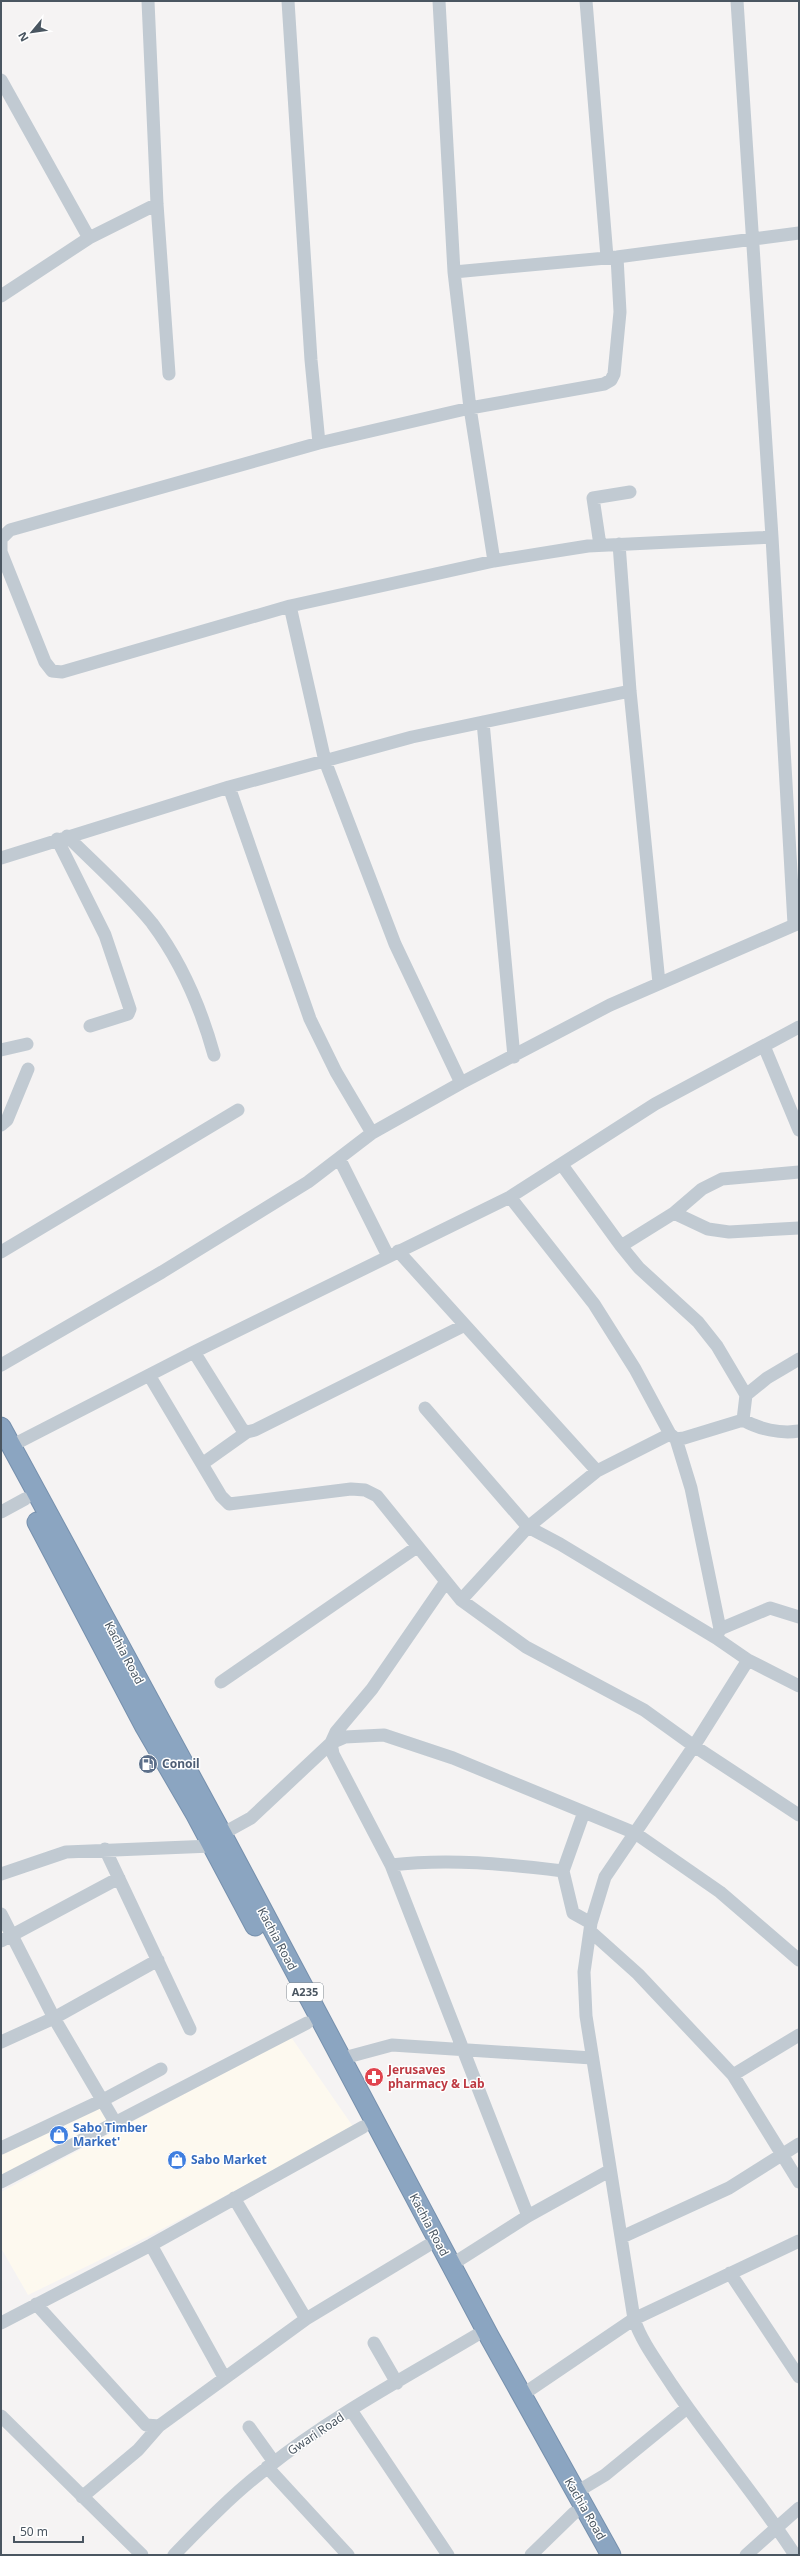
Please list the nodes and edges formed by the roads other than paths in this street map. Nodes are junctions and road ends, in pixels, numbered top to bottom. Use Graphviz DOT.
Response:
graph roads {
  1 [pos="148,1"];
  2 [pos="288,1"];
  3 [pos="439,1"];
  4 [pos="586,1"];
  5 [pos="737,1"];
  6 [pos="1,80"];
  7 [pos="157,204"];
  8 [pos="799,233"];
  9 [pos="89,238"];
  10 [pos="752,239"];
  11 [pos="612,257"];
  12 [pos="454,272"];
  13 [pos="1,296"];
  14 [pos="169,374"];
  15 [pos="470,408"];
  16 [pos="320,444"];
  17 [pos="630,492"];
  18 [pos="772,536"];
  19 [pos="619,544"];
  20 [pos="600,545"];
  21 [pos="494,560"];
  22 [pos="290,606"];
  23 [pos="630,691"];
  24 [pos="484,722"];
  25 [pos="325,761"];
  26 [pos="229,788"];
  27 [pos="62,837"];
  28 [pos="1,858"];
  29 [pos="797,924"];
  30 [pos="659,983"];
  31 [pos="90,1026"];
  32 [pos="799,1027"];
  33 [pos="27,1044"];
  34 [pos="764,1046"];
  35 [pos="1,1050"];
  36 [pos="214,1055"];
  37 [pos="514,1057"];
  38 [pos="28,1069"];
  39 [pos="461,1083"];
  40 [pos="238,1110"];
  41 [pos="1,1125"];
  42 [pos="799,1130"];
  43 [pos="372,1133"];
  44 [pos="340,1160"];
  45 [pos="562,1165"];
  46 [pos="799,1172"];
  47 [pos="510,1197"];
  48 [pos="674,1213"];
  49 [pos="799,1228"];
  50 [pos="621,1246"];
  51 [pos="1,1252"];
  52 [pos="393,1254"];
  53 [pos="463,1326"];
  54 [pos="194,1352"];
  55 [pos="799,1359"];
  56 [pos="1,1365"];
  57 [pos="149,1375"];
  58 [pos="746,1395"];
  59 [pos="426,1408"];
  60 [pos="743,1420"];
  61 [pos="1,1427"];
  62 [pos="799,1431"];
  63 [pos="247,1432"];
  64 [pos="672,1436"];
  65 [pos="6,1450"];
  66 [pos="202,1464"];
  67 [pos="597,1471"];
  68 [pos="25,1499"];
  69 [pos="1,1512"];
  70 [pos="528,1527"];
  71 [pos="417,1547"];
  72 [pos="445,1583"];
  73 [pos="461,1600"];
  74 [pos="799,1617"];
  75 [pos="718,1633"];
  76 [pos="748,1660"];
  77 [pos="221,1682"];
  78 [pos="799,1686"];
  79 [pos="331,1743"];
  80 [pos="694,1746"];
  81 [pos="201,1811"];
  82 [pos="584,1812"];
  83 [pos="799,1815"];
  84 [pos="635,1834"];
  85 [pos="217,1840"];
  86 [pos="105,1849"];
  87 [pos="390,1865"];
  88 [pos="563,1871"];
  89 [pos="1,1874"];
  90 [pos="119,1878"];
  91 [pos="1,1914"];
  92 [pos="590,1927"];
  93 [pos="7,1939"];
  94 [pos="158,1960"];
  95 [pos="799,1960"];
  96 [pos="54,2018"];
  97 [pos="307,2023"];
  98 [pos="190,2029"];
  99 [pos="799,2035"];
  100 [pos="1,2042"];
  101 [pos="462,2051"];
  102 [pos="592,2058"];
  103 [pos="340,2059"];
  104 [pos="161,2069"];
  105 [pos="733,2075"];
  106 [pos="103,2100"];
  107 [pos="115,2122"];
  108 [pos="363,2127"];
  109 [pos="799,2144"];
  110 [pos="1,2148"];
  111 [pos="782,2156"];
  112 [pos="609,2171"];
  113 [pos="1,2182"];
  114 [pos="799,2182"];
  115 [pos="234,2198"];
  116 [pos="528,2216"];
  117 [pos="622,2237"];
  118 [pos="799,2241"];
  119 [pos="151,2245"];
  120 [pos="426,2246"];
  121 [pos="451,2265"];
  122 [pos="730,2273"];
  123 [pos="36,2304"];
  124 [pos="306,2319"];
  125 [pos="634,2319"];
  126 [pos="1,2323"];
  127 [pos="475,2336"];
  128 [pos="374,2343"];
  129 [pos="224,2377"];
  130 [pos="799,2377"];
  131 [pos="397,2383"];
  132 [pos="522,2396"];
  133 [pos="687,2408"];
  134 [pos="351,2410"];
  135 [pos="1,2416"];
  136 [pos="159,2426"];
  137 [pos="249,2427"];
  138 [pos="271,2465"];
  139 [pos="575,2492"];
  140 [pos="82,2497"];
  141 [pos="799,2508"];
  142 [pos="574,2513"];
  143 [pos="778,2528"];
  144 [pos="142,2555"];
  145 [pos="174,2555"];
  146 [pos="348,2555"];
  147 [pos="448,2555"];
  148 [pos="531,2555"];
  149 [pos="598,2555"];
  150 [pos="611,2555"];
  151 [pos="746,2555"];
  152 [pos="795,2555"];
  1 -- 7 [label="street"];
  2 -- 16 [label="street"];
  3 -- 12 [label="street"];
  4 -- 11 [label="street"];
  5 -- 10 [label="street"];
  6 -- 9 [label="street"];
  7 -- 9 [label="street"];
  7 -- 14 [label="street"];
  8 -- 10 [label="street"];
  9 -- 13 [label="street"];
  10 -- 11 [label="street"];
  10 -- 18 [label="street"];
  11 -- 12 [label="street"];
  11 -- 15 [label="street"];
  12 -- 15 [label="street"];
  15 -- 16 [label="street"];
  15 -- 21 [label="street"];
  16 -- 22 [label="street"];
  17 -- 20 [label="street"];
  18 -- 19 [label="street"];
  18 -- 29 [label="street"];
  19 -- 20 [label="street"];
  19 -- 23 [label="street"];
  20 -- 21 [label="street"];
  21 -- 22 [label="street"];
  22 -- 25 [label="street"];
  23 -- 24 [label="street"];
  23 -- 30 [label="street"];
  24 -- 25 [label="street"];
  24 -- 37 [label="street"];
  25 -- 26 [label="street"];
  25 -- 39 [label="street"];
  26 -- 27 [label="street"];
  26 -- 43 [label="street"];
  27 -- 28 [label="street"];
  27 -- 31 [label="street"];
  27 -- 36 [label="street"];
  29 -- 30 [label="street"];
  30 -- 37 [label="street"];
  32 -- 34 [label="street"];
  33 -- 35 [label="street"];
  34 -- 42 [label="street"];
  34 -- 45 [label="street"];
  37 -- 39 [label="street"];
  38 -- 41 [label="street"];
  39 -- 43 [label="street"];
  40 -- 51 [label="street"];
  43 -- 44 [label="street"];
  44 -- 52 [label="street"];
  44 -- 56 [label="street"];
  45 -- 47 [label="street"];
  45 -- 50 [label="street"];
  46 -- 48 [label="street"];
  47 -- 52 [label="street"];
  47 -- 64 [label="street"];
  48 -- 49 [label="street"];
  48 -- 50 [label="street"];
  50 -- 58 [label="street"];
  52 -- 53 [label="street"];
  52 -- 54 [label="street"];
  53 -- 63 [label="street"];
  53 -- 67 [label="street"];
  54 -- 57 [label="street"];
  54 -- 63 [label="street"];
  55 -- 58 [label="street"];
  57 -- 65 [label="street"];
  57 -- 66 [label="street"];
  58 -- 60 [label="street"];
  59 -- 70 [label="street"];
  60 -- 62 [label="street"];
  60 -- 64 [label="street"];
  61 -- 65 [label="highway, Kachia Road / A235"];
  63 -- 66 [label="street"];
  64 -- 67 [label="street"];
  64 -- 75 [label="street"];
  65 -- 68 [label="highway, Kachia Road / A235"];
  65 -- 81 [label="highway, Kachia Road / A235"];
  66 -- 71 [label="street"];
  67 -- 70 [label="street"];
  68 -- 69 [label="street"];
  68 -- 81 [label="highway, Kachia Road / A235"];
  70 -- 73 [label="street"];
  70 -- 75 [label="street"];
  71 -- 72 [label="street"];
  71 -- 77 [label="street"];
  72 -- 73 [label="street"];
  72 -- 79 [label="street"];
  73 -- 80 [label="street"];
  74 -- 75 [label="street"];
  75 -- 76 [label="street"];
  76 -- 78 [label="street"];
  76 -- 80 [label="street"];
  79 -- 82 [label="street"];
  79 -- 85 [label="street"];
  79 -- 87 [label="street"];
  80 -- 83 [label="street"];
  80 -- 84 [label="street"];
  81 -- 85 [label="highway, Kachia Road / A235"];
  82 -- 84 [label="street"];
  82 -- 88 [label="street"];
  84 -- 92 [label="street"];
  84 -- 95 [label="street"];
  85 -- 86 [label="street"];
  85 -- 97 [label="highway, Kachia Road / A235"];
  85 -- 103 [label="highway, Kachia Road / A235"];
  86 -- 89 [label="street"];
  86 -- 90 [label="street"];
  87 -- 88 [label="street"];
  87 -- 101 [label="street"];
  88 -- 92 [label="street"];
  90 -- 93 [label="street"];
  90 -- 94 [label="street"];
  91 -- 93 [label="street"];
  92 -- 102 [label="street"];
  92 -- 105 [label="street"];
  93 -- 96 [label="street"];
  94 -- 96 [label="street"];
  94 -- 98 [label="street"];
  96 -- 100 [label="street"];
  96 -- 106 [label="street"];
  97 -- 107 [label="street"];
  97 -- 108 [label="highway, Kachia Road / A235"];
  99 -- 105 [label="street"];
  101 -- 102 [label="street"];
  101 -- 103 [label="street"];
  101 -- 116 [label="street"];
  102 -- 112 [label="street"];
  103 -- 121 [label="highway, Kachia Road / A235"];
  104 -- 106 [label="street"];
  105 -- 111 [label="street"];
  106 -- 107 [label="street"];
  106 -- 110 [label="street"];
  107 -- 113 [label="street"];
  108 -- 115 [label="street"];
  108 -- 120 [label="highway, Kachia Road / A235"];
  109 -- 111 [label="street"];
  111 -- 114 [label="street"];
  111 -- 117 [label="street"];
  112 -- 116 [label="street"];
  112 -- 117 [label="street"];
  115 -- 119 [label="street"];
  115 -- 124 [label="street"];
  116 -- 121 [label="street"];
  117 -- 125 [label="street"];
  118 -- 122 [label="street"];
  119 -- 123 [label="street"];
  119 -- 129 [label="street"];
  120 -- 124 [label="street"];
  120 -- 127 [label="highway, Kachia Road / A235"];
  121 -- 132 [label="highway, Kachia Road / A235"];
  122 -- 125 [label="street"];
  122 -- 130 [label="street"];
  123 -- 126 [label="street"];
  123 -- 136 [label="street"];
  124 -- 129 [label="street"];
  125 -- 132 [label="street"];
  125 -- 133 [label="street"];
  127 -- 131 [label="street, Gwari Road"];
  127 -- 142 [label="highway, Kachia Road / A235"];
  128 -- 131 [label="street"];
  129 -- 136 [label="street"];
  131 -- 134 [label="street, Gwari Road"];
  132 -- 139 [label="highway, Kachia Road / A235"];
  133 -- 139 [label="street"];
  133 -- 143 [label="street"];
  134 -- 138 [label="street, Gwari Road"];
  134 -- 147 [label="street"];
  135 -- 140 [label="street"];
  136 -- 140 [label="street"];
  137 -- 138 [label="street"];
  138 -- 145 [label="street, Gwari Road"];
  138 -- 146 [label="street"];
  139 -- 150 [label="highway, Kachia Road / A235"];
  140 -- 144 [label="street"];
  141 -- 143 [label="street"];
  142 -- 148 [label="street"];
  142 -- 149 [label="highway, Kachia Road / A235"];
  143 -- 151 [label="street"];
  143 -- 152 [label="street"];
}
